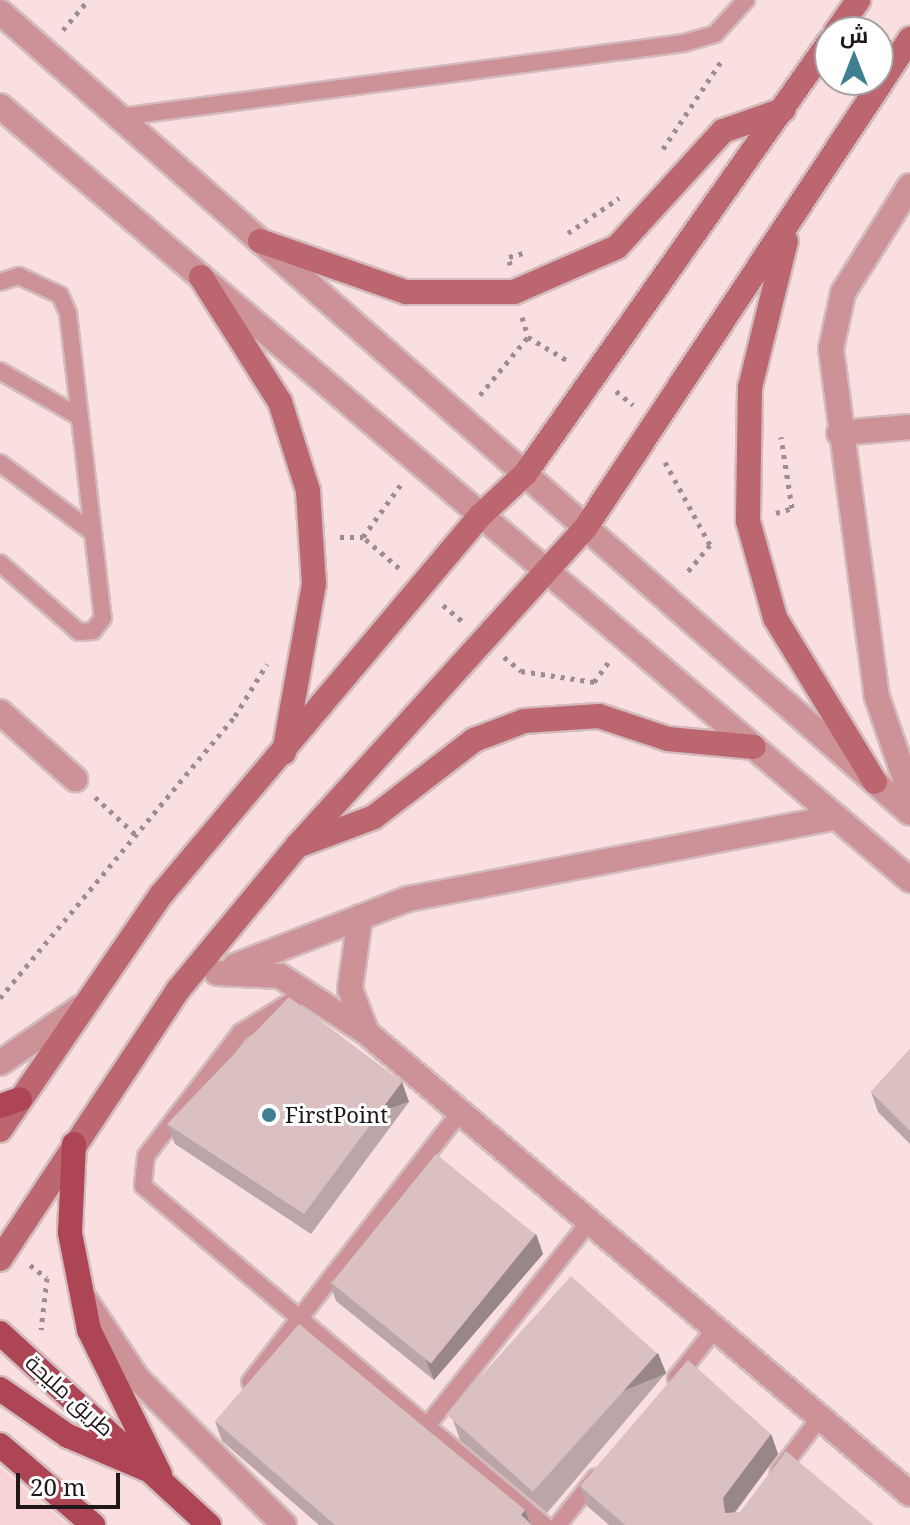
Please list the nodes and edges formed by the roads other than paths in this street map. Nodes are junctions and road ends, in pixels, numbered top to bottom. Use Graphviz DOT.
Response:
graph roads {
  1 [pos="746,0"];
  2 [pos="0,12"];
  3 [pos="910,39"];
  4 [pos="814,64"];
  5 [pos="0,106"];
  6 [pos="783,110"];
  7 [pos="120,117"];
  8 [pos="910,186"];
  9 [pos="791,222"];
  10 [pos="260,241"];
  11 [pos="201,277"];
  12 [pos="0,282"];
  13 [pos="0,371"];
  14 [pos="78,416"];
  15 [pos="910,427"];
  16 [pos="839,433"];
  17 [pos="0,463"];
  18 [pos="525,474"];
  19 [pos="481,515"];
  20 [pos="586,527"];
  21 [pos="91,531"];
  22 [pos="0,563"];
  23 [pos="545,569"];
  24 [pos="0,712"];
  25 [pos="754,747"];
  26 [pos="284,753"];
  27 [pos="75,779"];
  28 [pos="875,782"];
  29 [pos="910,793"];
  30 [pos="910,813"];
  31 [pos="836,817"];
  32 [pos="297,846"];
  33 [pos="910,880"];
  34 [pos="360,917"];
  35 [pos="217,973"];
  36 [pos="178,990"];
  37 [pos="308,991"];
  38 [pos="80,1008"];
  39 [pos="367,1033"];
  40 [pos="0,1063"];
  41 [pos="10,1102"];
  42 [pos="460,1112"];
  43 [pos="0,1130"];
  44 [pos="74,1144"];
  45 [pos="590,1221"];
  46 [pos="0,1259"];
  47 [pos="81,1295"];
  48 [pos="298,1320"];
  49 [pos="715,1329"];
  50 [pos="0,1333"];
  51 [pos="0,1389"];
  52 [pos="666,1390"];
  53 [pos="240,1394"];
  54 [pos="819,1419"];
  55 [pos="426,1427"];
  56 [pos="0,1445"];
  57 [pos="607,1464"];
  58 [pos="160,1474"];
  59 [pos="765,1490"];
  60 [pos="910,1494"];
  61 [pos="93,1525"];
  62 [pos="209,1525"];
  63 [pos="284,1525"];
  64 [pos="544,1525"];
  65 [pos="558,1525"];
  1 -- 7 [label="lane"];
  2 -- 7 [label="street"];
  3 -- 9 [label="main road"];
  4 -- 6 [label="main road"];
  5 -- 11 [label="street"];
  6 -- 10 [label="main road"];
  6 -- 18 [label="main road"];
  7 -- 10 [label="street"];
  8 -- 16 [label="street"];
  9 -- 20 [label="main road"];
  9 -- 28 [label="main road"];
  10 -- 18 [label="street"];
  11 -- 19 [label="street"];
  11 -- 26 [label="main road"];
  12 -- 14 [label="lane"];
  13 -- 14 [label="lane"];
  14 -- 21 [label="lane"];
  15 -- 16 [label="street"];
  16 -- 29 [label="street"];
  17 -- 21 [label="lane"];
  18 -- 19 [label="main road"];
  18 -- 20 [label="street"];
  19 -- 23 [label="street"];
  19 -- 26 [label="main road"];
  20 -- 23 [label="main road"];
  20 -- 28 [label="street"];
  21 -- 22 [label="lane"];
  23 -- 25 [label="street"];
  23 -- 32 [label="main road"];
  24 -- 27 [label="street"];
  25 -- 31 [label="street"];
  25 -- 32 [label="main road"];
  26 -- 38 [label="main road"];
  28 -- 30 [label="street"];
  31 -- 33 [label="street"];
  31 -- 34 [label="street"];
  32 -- 36 [label="main road"];
  34 -- 35 [label="street"];
  34 -- 39 [label="street"];
  35 -- 36 [label="street"];
  35 -- 37 [label="street"];
  36 -- 44 [label="main road"];
  37 -- 39 [label="street"];
  37 -- 48 [label="lane"];
  38 -- 40 [label="street"];
  38 -- 41 [label="main road"];
  39 -- 42 [label="street"];
  41 -- 43 [label="main road"];
  42 -- 45 [label="street"];
  42 -- 48 [label="lane"];
  44 -- 46 [label="main road"];
  44 -- 47 [label="main road"];
  45 -- 49 [label="street"];
  45 -- 55 [label="lane"];
  47 -- 58 [label="main road"];
  47 -- 63 [label="street"];
  48 -- 53 [label="lane"];
  48 -- 55 [label="lane"];
  49 -- 52 [label="lane"];
  49 -- 54 [label="street"];
  50 -- 58 [label="main road, طريق مليحة"];
  51 -- 58 [label="main road"];
  54 -- 59 [label="lane"];
  54 -- 60 [label="street"];
  55 -- 64 [label="lane"];
  56 -- 61 [label="main road"];
  57 -- 65 [label="lane"];
  58 -- 62 [label="main road, طريق مليحة"];
}
